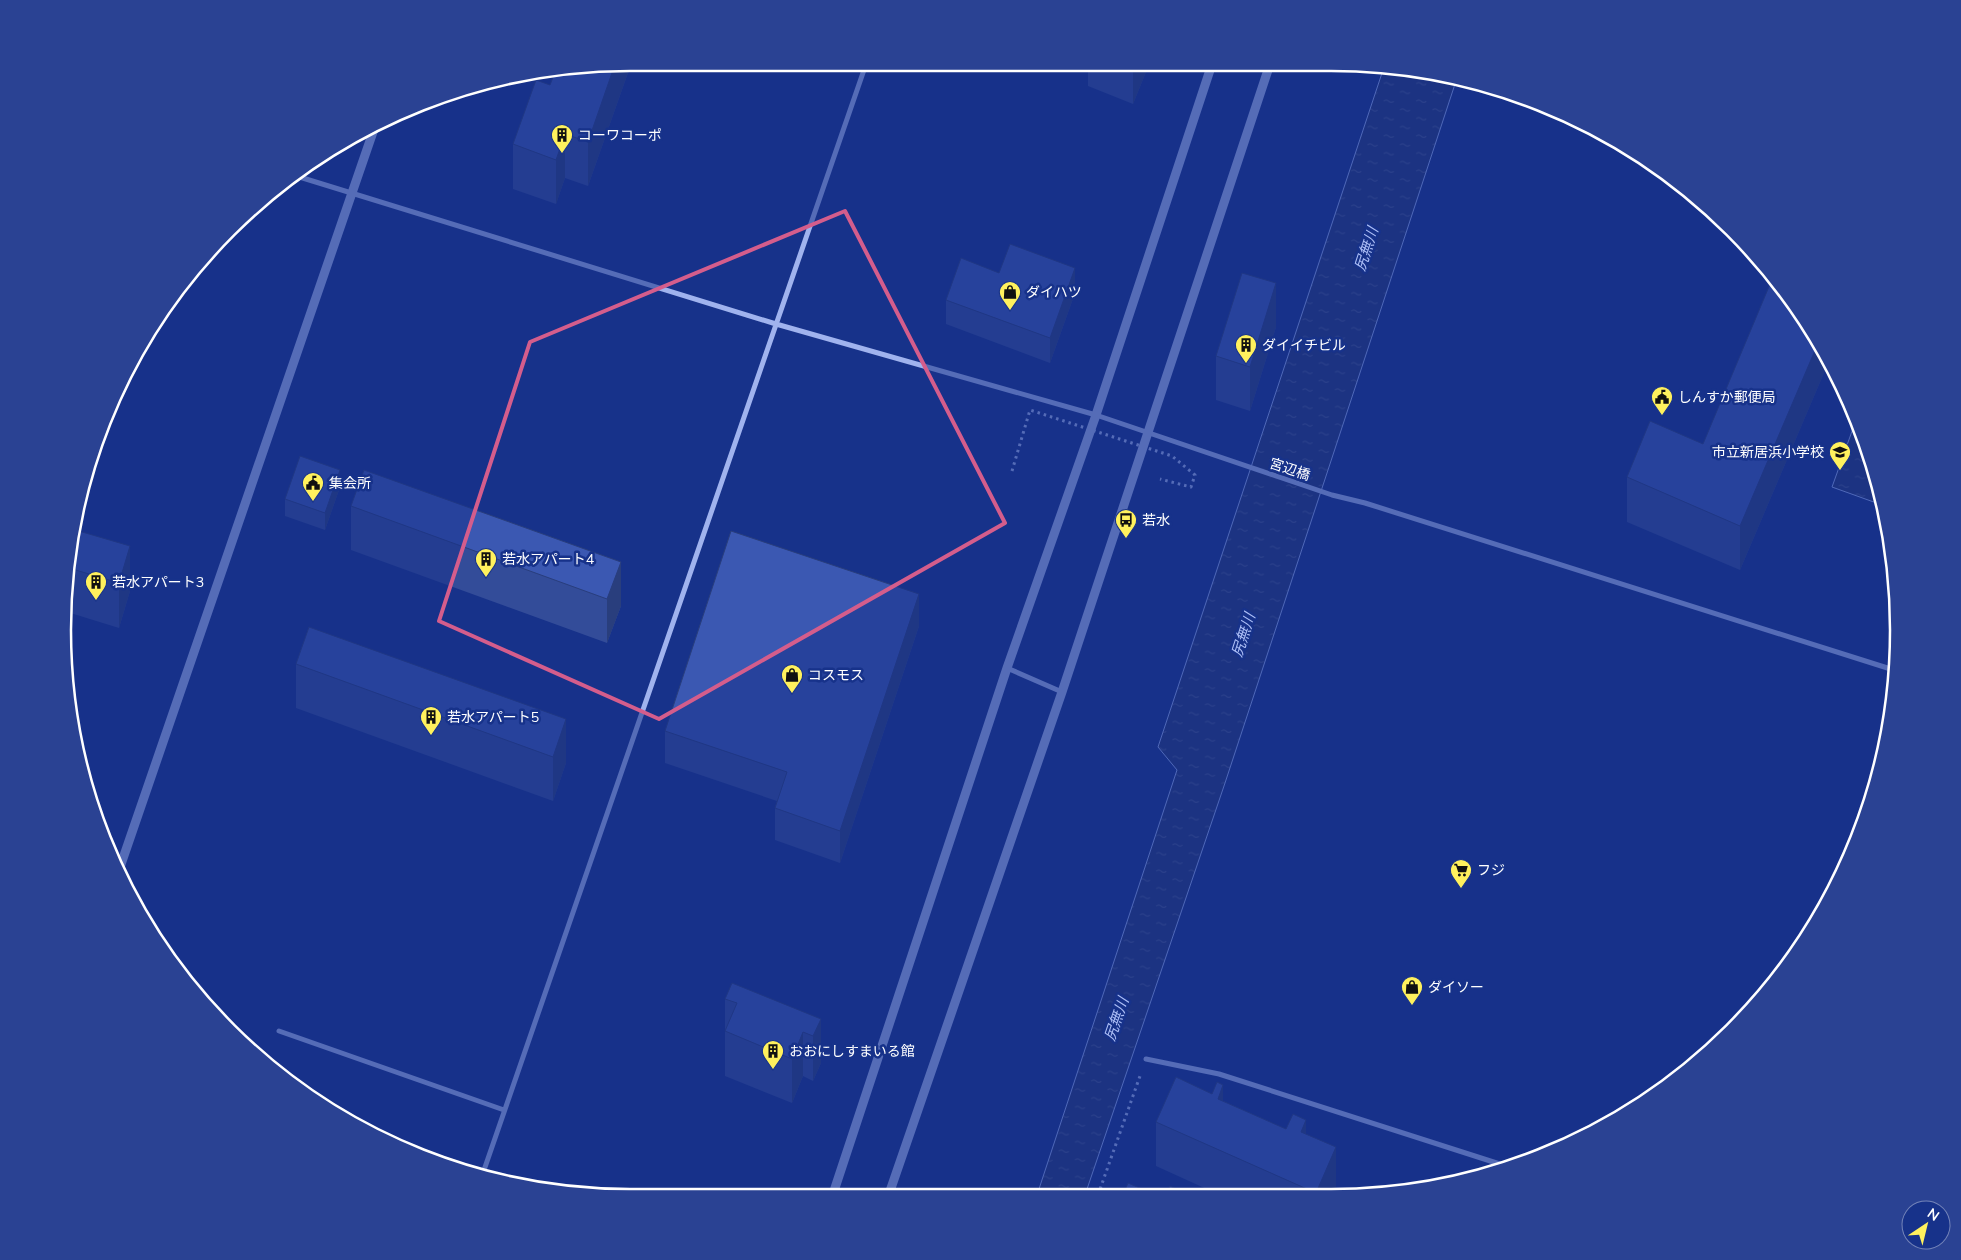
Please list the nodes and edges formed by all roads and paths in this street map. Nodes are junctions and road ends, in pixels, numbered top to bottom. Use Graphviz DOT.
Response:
graph roads {
  1 [pos="864,71"];
  2 [pos="1210,71"];
  3 [pos="1268,71"];
  4 [pos="372,135"];
  5 [pos="302,178"];
  6 [pos="352,193"];
  7 [pos="776,324"];
  8 [pos="1096,415"];
  9 [pos="1147,431"];
  10 [pos="1012,472"];
  11 [pos="1160,479"];
  12 [pos="1007,668"];
  13 [pos="1889,668"];
  14 [pos="1062,692"];
  15 [pos="122,862"];
  16 [pos="279,1031"];
  17 [pos="1146,1059"];
  18 [pos="504,1110"];
  19 [pos="1497,1163"];
  20 [pos="483,1169"];
  21 [pos="835,1189"];
  22 [pos="890,1189"];
  23 [pos="1100,1189"];
  1 -- 7 [label="street"];
  2 -- 8 [label="street"];
  3 -- 9 [label="street"];
  4 -- 6 [label="street"];
  5 -- 6 [label="street, 宮辺橋"];
  6 -- 7 [label="street, 宮辺橋"];
  6 -- 15 [label="street"];
  7 -- 8 [label="street, 宮辺橋"];
  7 -- 18 [label="street"];
  8 -- 9 [label="street, 宮辺橋"];
  8 -- 12 [label="street"];
  9 -- 13 [label="street, 宮辺橋"];
  9 -- 14 [label="street"];
  10 -- 11 [label="path, bridge"];
  12 -- 14 [label="street"];
  12 -- 21 [label="street"];
  14 -- 22 [label="street"];
  16 -- 18 [label="street"];
  17 -- 19 [label="street"];
  17 -- 23 [label="path"];
  18 -- 20 [label="street"];
}
